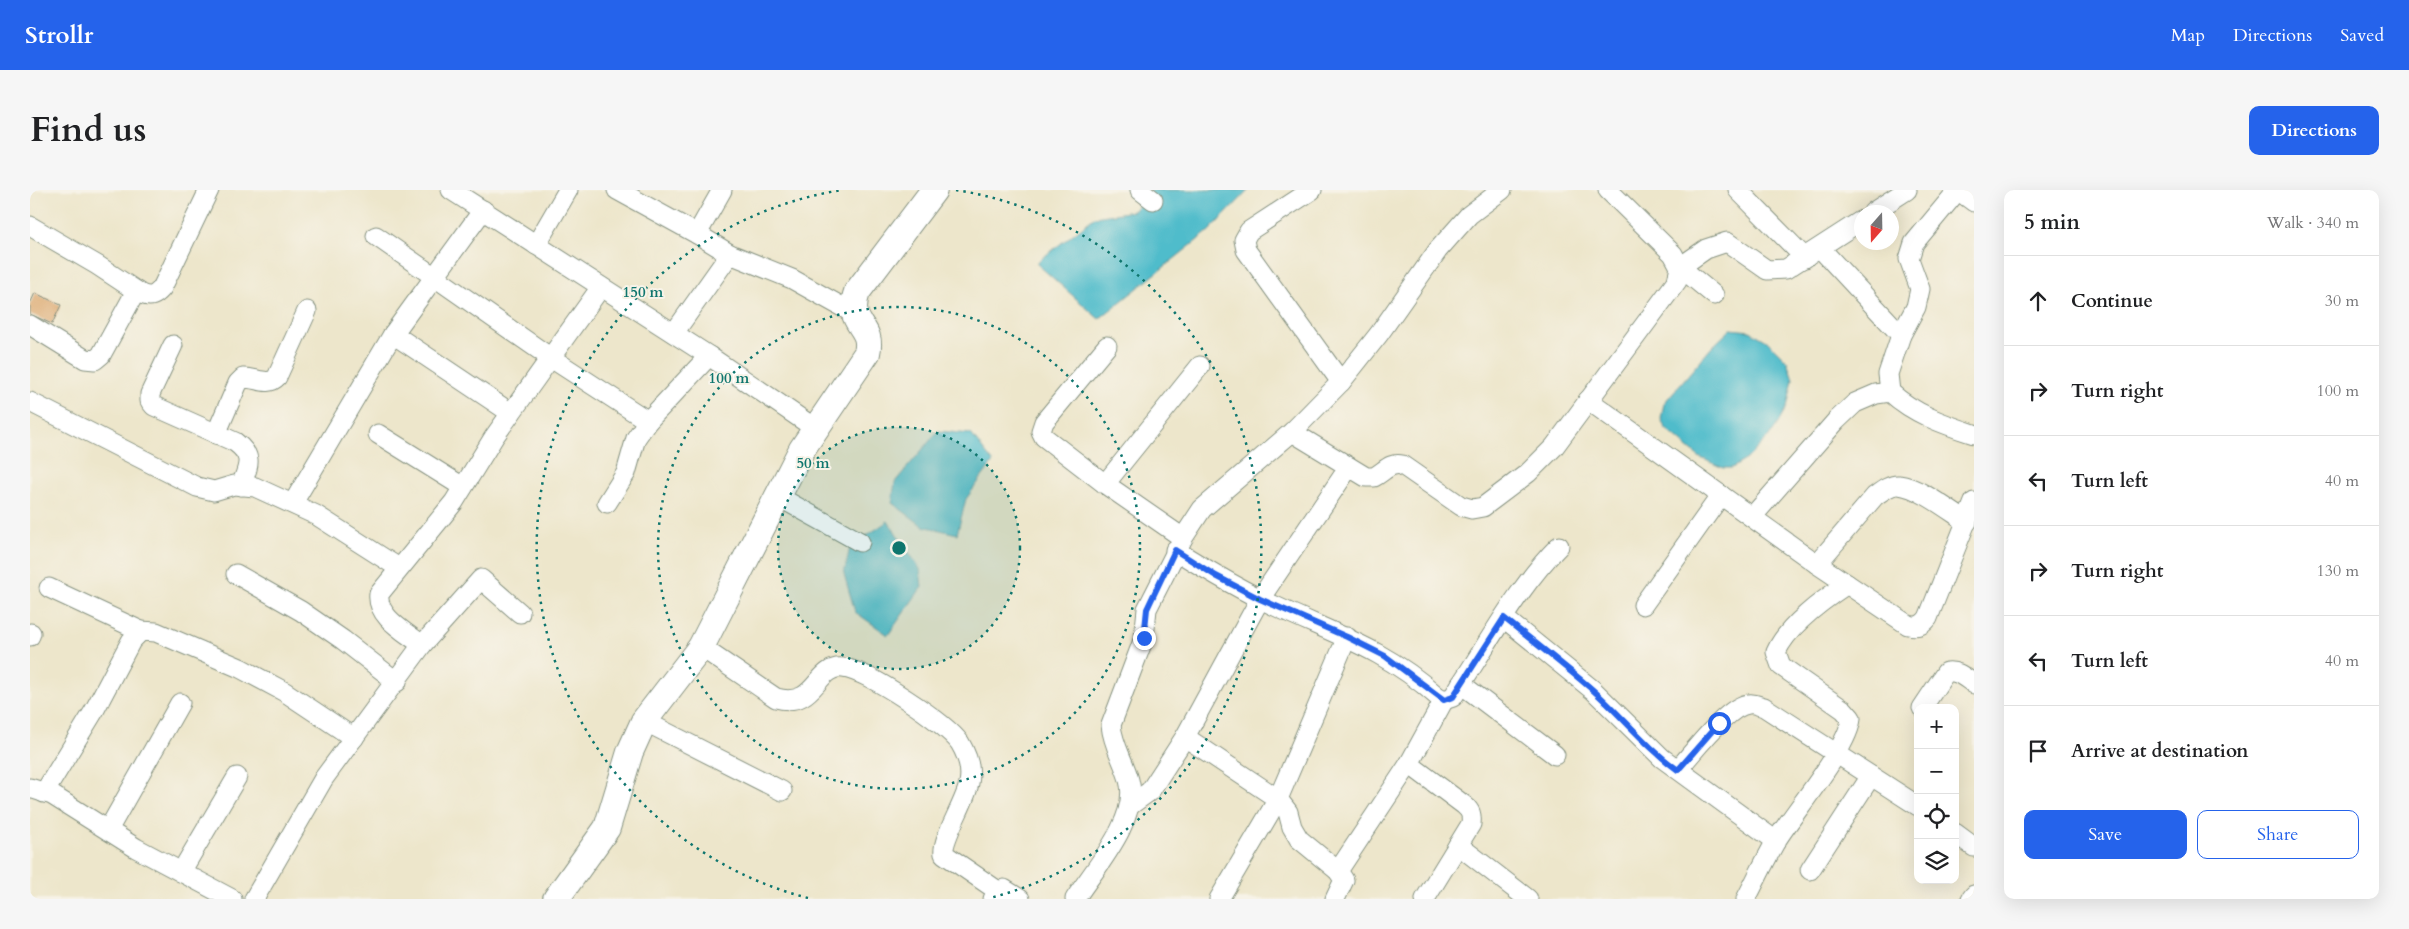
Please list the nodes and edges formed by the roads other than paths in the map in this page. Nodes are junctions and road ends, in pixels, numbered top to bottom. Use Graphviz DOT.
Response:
graph roads {
  1 [pos="210,190"];
  2 [pos="451,190"];
  3 [pos="568,190"];
  4 [pos="617,190"];
  5 [pos="722,190"];
  6 [pos="934,190"];
  7 [pos="1312,190"];
  8 [pos="1502,190"];
  9 [pos="1608,190"];
  10 [pos="1738,190"];
  11 [pos="1907,190"];
  12 [pos="1958,190"];
  13 [pos="1974,202"];
  14 [pos="1884,205"];
  15 [pos="483,210"];
  16 [pos="1854,225"];
  17 [pos="30,226"];
  18 [pos="697,234"];
  19 [pos="376,236"];
  20 [pos="536,245"];
  21 [pos="1813,253"];
  22 [pos="730,254"];
  23 [pos="1680,267"];
  24 [pos="433,276"];
  25 [pos="601,287"];
  26 [pos="136,291"];
  27 [pos="1714,295"];
  28 [pos="307,311"];
  29 [pos="853,313"];
  30 [pos="30,326"];
  31 [pos="393,334"];
  32 [pos="674,334"];
  33 [pos="1901,334"];
  34 [pos="172,345"];
  35 [pos="1107,346"];
  36 [pos="709,356"];
  37 [pos="550,358"];
  38 [pos="1200,366"];
  39 [pos="1341,382"];
  40 [pos="1890,392"];
  41 [pos="1588,400"];
  42 [pos="30,402"];
  43 [pos="511,413"];
  44 [pos="648,421"];
  45 [pos="816,429"];
  46 [pos="1292,432"];
  47 [pos="216,434"];
  48 [pos="378,434"];
  49 [pos="1974,434"];
  50 [pos="1349,467"];
  51 [pos="1105,484"];
  52 [pos="241,486"];
  53 [pos="463,487"];
  54 [pos="1721,496"];
  55 [pos="779,497"];
  56 [pos="607,502"];
  57 [pos="1974,502"];
  58 [pos="293,503"];
  59 [pos="1752,517"];
  60 [pos="1967,522"];
  61 [pos="860,542"];
  62 [pos="1179,544"];
  63 [pos="1558,546"];
  64 [pos="1817,564"];
  65 [pos="399,568"];
  66 [pos="236,574"];
  67 [pos="1847,584"];
  68 [pos="49,588"];
  69 [pos="1260,599"];
  70 [pos="1643,605"];
  71 [pos="520,613"];
  72 [pos="1504,618"];
  73 [pos="140,631"];
  74 [pos="1347,637"];
  75 [pos="422,646"];
  76 [pos="701,647"];
  77 [pos="397,682"];
  78 [pos="1462,684"];
  79 [pos="1974,684"];
  80 [pos="1444,700"];
  81 [pos="180,703"];
  82 [pos="1925,704"];
  83 [pos="644,721"];
  84 [pos="1185,737"];
  85 [pos="354,738"];
  86 [pos="1836,753"];
  87 [pos="1555,755"];
  88 [pos="1409,764"];
  89 [pos="1678,770"];
  90 [pos="1871,776"];
  91 [pos="237,777"];
  92 [pos="37,791"];
  93 [pos="782,792"];
  94 [pos="1278,799"];
  95 [pos="1914,803"];
  96 [pos="1132,804"];
  97 [pos="108,830"];
  98 [pos="1959,836"];
  99 [pos="1776,841"];
  100 [pos="1458,845"];
  101 [pos="1974,847"];
  102 [pos="1810,870"];
  103 [pos="1338,871"];
  104 [pos="181,872"];
  105 [pos="1974,894"];
  106 [pos="995,895"];
  107 [pos="232,899"];
  108 [pos="254,899"];
  109 [pos="556,899"];
  110 [pos="1020,899"];
  111 [pos="1075,899"];
  112 [pos="1219,899"];
  113 [pos="1335,899"];
  114 [pos="1424,899"];
  115 [pos="1528,899"];
  116 [pos="1746,899"];
  117 [pos="1971,899"];
  1 -- 26 [label="street"];
  2 -- 15 [label="street"];
  3 -- 20 [label="street"];
  4 -- 18 [label="street"];
  5 -- 18 [label="street"];
  6 -- 29 [label="street"];
  7 -- 39 [label="street"];
  8 -- 39 [label="street"];
  9 -- 23 [label="street"];
  10 -- 21 [label="street"];
  11 -- 14 [label="street"];
  12 -- 13 [label="street"];
  12 -- 33 [label="street"];
  15 -- 20 [label="street"];
  15 -- 24 [label="street"];
  16 -- 21 [label="street"];
  17 -- 26 [label="street"];
  18 -- 22 [label="street"];
  19 -- 24 [label="street"];
  20 -- 25 [label="street"];
  21 -- 23 [label="street"];
  21 -- 33 [label="street"];
  22 -- 29 [label="street"];
  22 -- 32 [label="street"];
  23 -- 27 [label="street"];
  23 -- 41 [label="street"];
  24 -- 31 [label="street"];
  24 -- 37 [label="street"];
  25 -- 32 [label="street"];
  25 -- 37 [label="street"];
  26 -- 30 [label="street"];
  28 -- 47 [label="street"];
  29 -- 45 [label="street"];
  31 -- 43 [label="street"];
  31 -- 58 [label="street"];
  32 -- 36 [label="street"];
  33 -- 40 [label="street"];
  34 -- 47 [label="street"];
  35 -- 51 [label="street"];
  36 -- 44 [label="street"];
  36 -- 45 [label="street"];
  37 -- 43 [label="street"];
  37 -- 44 [label="street"];
  38 -- 51 [label="street"];
  39 -- 46 [label="street"];
  40 -- 49 [label="street"];
  40 -- 59 [label="street"];
  41 -- 50 [label="street"];
  41 -- 54 [label="street"];
  42 -- 52 [label="street"];
  43 -- 53 [label="street"];
  44 -- 56 [label="street"];
  45 -- 55 [label="street"];
  46 -- 50 [label="street"];
  46 -- 62 [label="street"];
  47 -- 52 [label="street"];
  48 -- 53 [label="street"];
  50 -- 69 [label="street"];
  51 -- 62 [label="street"];
  52 -- 58 [label="street"];
  53 -- 65 [label="street"];
  54 -- 59 [label="street"];
  54 -- 70 [label="street"];
  55 -- 61 [label="street"];
  55 -- 76 [label="street"];
  57 -- 60 [label="street"];
  58 -- 65 [label="street"];
  59 -- 64 [label="street"];
  60 -- 64 [label="street"];
  60 -- 67 [label="street"];
  62 -- 69 [label="street"];
  62 -- 96 [label="street"];
  63 -- 72 [label="street"];
  64 -- 67 [label="street"];
  65 -- 75 [label="street"];
  66 -- 77 [label="street"];
  67 -- 86 [label="street"];
  68 -- 73 [label="street"];
  69 -- 74 [label="street"];
  69 -- 84 [label="street"];
  71 -- 75 [label="street"];
  72 -- 78 [label="street"];
  72 -- 89 [label="street"];
  73 -- 85 [label="street"];
  73 -- 92 [label="street"];
  74 -- 80 [label="street"];
  74 -- 94 [label="street"];
  75 -- 77 [label="street"];
  76 -- 83 [label="street"];
  76 -- 106 [label="street"];
  77 -- 85 [label="street"];
  78 -- 80 [label="street"];
  78 -- 87 [label="street"];
  79 -- 82 [label="street"];
  80 -- 88 [label="street"];
  81 -- 97 [label="street"];
  83 -- 93 [label="street"];
  83 -- 109 [label="street"];
  84 -- 94 [label="street"];
  84 -- 96 [label="street"];
  85 -- 108 [label="street"];
  86 -- 89 [label="street"];
  86 -- 90 [label="street"];
  86 -- 99 [label="street"];
  88 -- 100 [label="street"];
  88 -- 103 [label="street"];
  89 -- 99 [label="street"];
  90 -- 95 [label="street"];
  90 -- 102 [label="street"];
  91 -- 104 [label="street"];
  92 -- 97 [label="street"];
  94 -- 103 [label="street"];
  94 -- 112 [label="street"];
  96 -- 111 [label="street"];
  97 -- 104 [label="street"];
  98 -- 101 [label="street"];
  99 -- 116 [label="street"];
  100 -- 114 [label="street"];
  100 -- 115 [label="street"];
  103 -- 113 [label="street"];
  104 -- 107 [label="street"];
  105 -- 117 [label="street"];
  106 -- 110 [label="street"];
}
